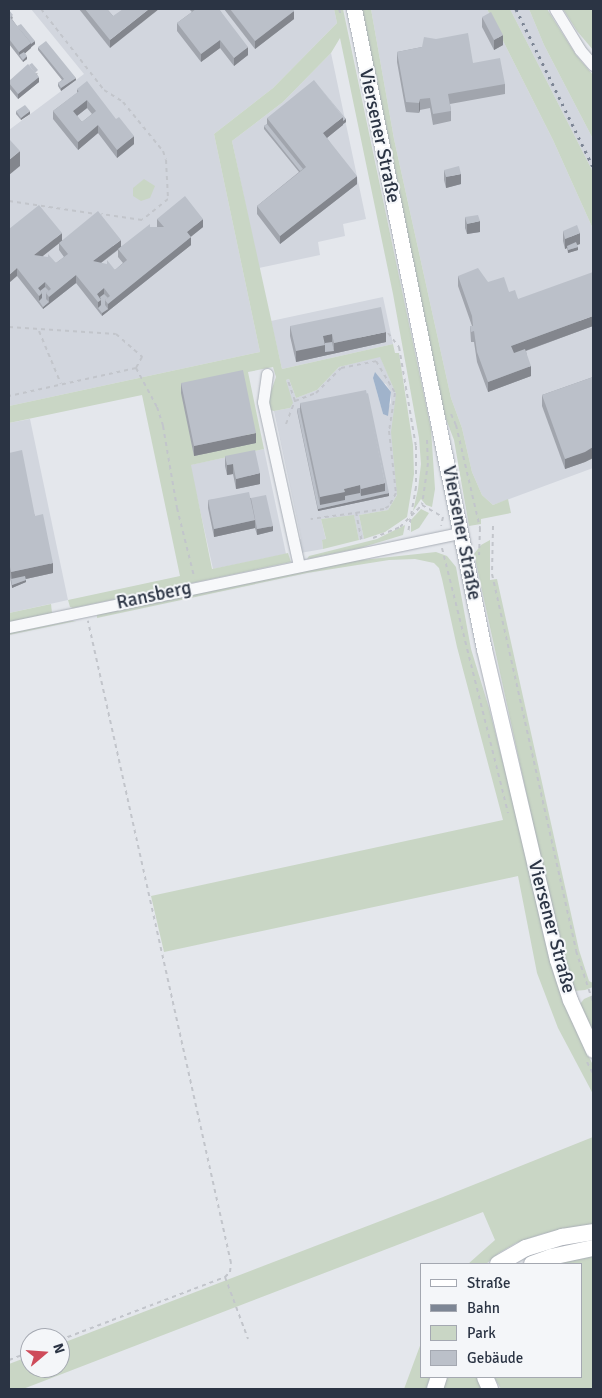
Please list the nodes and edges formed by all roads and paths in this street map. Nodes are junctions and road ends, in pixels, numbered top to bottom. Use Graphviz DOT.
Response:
graph roads {
  1 [pos="41,9"];
  2 [pos="354,9"];
  3 [pos="555,9"];
  4 [pos="593,65"];
  5 [pos="9,201"];
  6 [pos="9,327"];
  7 [pos="39,331"];
  8 [pos="388,333"];
  9 [pos="136,368"];
  10 [pos="267,374"];
  11 [pos="288,381"];
  12 [pos="61,384"];
  13 [pos="9,396"];
  14 [pos="295,401"];
  15 [pos="447,407"];
  16 [pos="286,424"];
  17 [pos="355,511"];
  18 [pos="311,519"];
  19 [pos="493,526"];
  20 [pos="459,533"];
  21 [pos="362,542"];
  22 [pos="408,543"];
  23 [pos="480,558"];
  24 [pos="299,566"];
  25 [pos="195,587"];
  26 [pos="85,611"];
  27 [pos="9,627"];
  28 [pos="593,1002"];
  29 [pos="593,1050"];
  30 [pos="593,1232"];
  31 [pos="593,1248"];
  32 [pos="500,1263"];
  33 [pos="535,1263"];
  34 [pos="225,1277"];
  35 [pos="70,1336"];
  36 [pos="248,1339"];
  1 -- 5 [label="path"];
  2 -- 20 [label="main road, Viersener Straße"];
  3 -- 4 [label="street"];
  6 -- 7 [label="path"];
  7 -- 9 [label="path"];
  7 -- 12 [label="path"];
  8 -- 22 [label="path"];
  9 -- 12 [label="path"];
  9 -- 25 [label="path"];
  10 -- 24 [label="street"];
  11 -- 14 [label="path"];
  12 -- 13 [label="path"];
  14 -- 16 [label="path"];
  14 -- 17 [label="path"];
  15 -- 23 [label="path"];
  17 -- 18 [label="path"];
  17 -- 21 [label="path"];
  19 -- 28 [label="path"];
  20 -- 22 [label="street, Ransberg"];
  20 -- 29 [label="main road, Viersener Straße"];
  22 -- 24 [label="street, Ransberg"];
  24 -- 25 [label="street, Ransberg"];
  25 -- 26 [label="street, Ransberg"];
  26 -- 27 [label="street, Ransberg"];
  26 -- 34 [label="path"];
  30 -- 32 [label="highway"];
  31 -- 33 [label="highway"];
  34 -- 35 [label="path"];
  34 -- 36 [label="path"];
}
